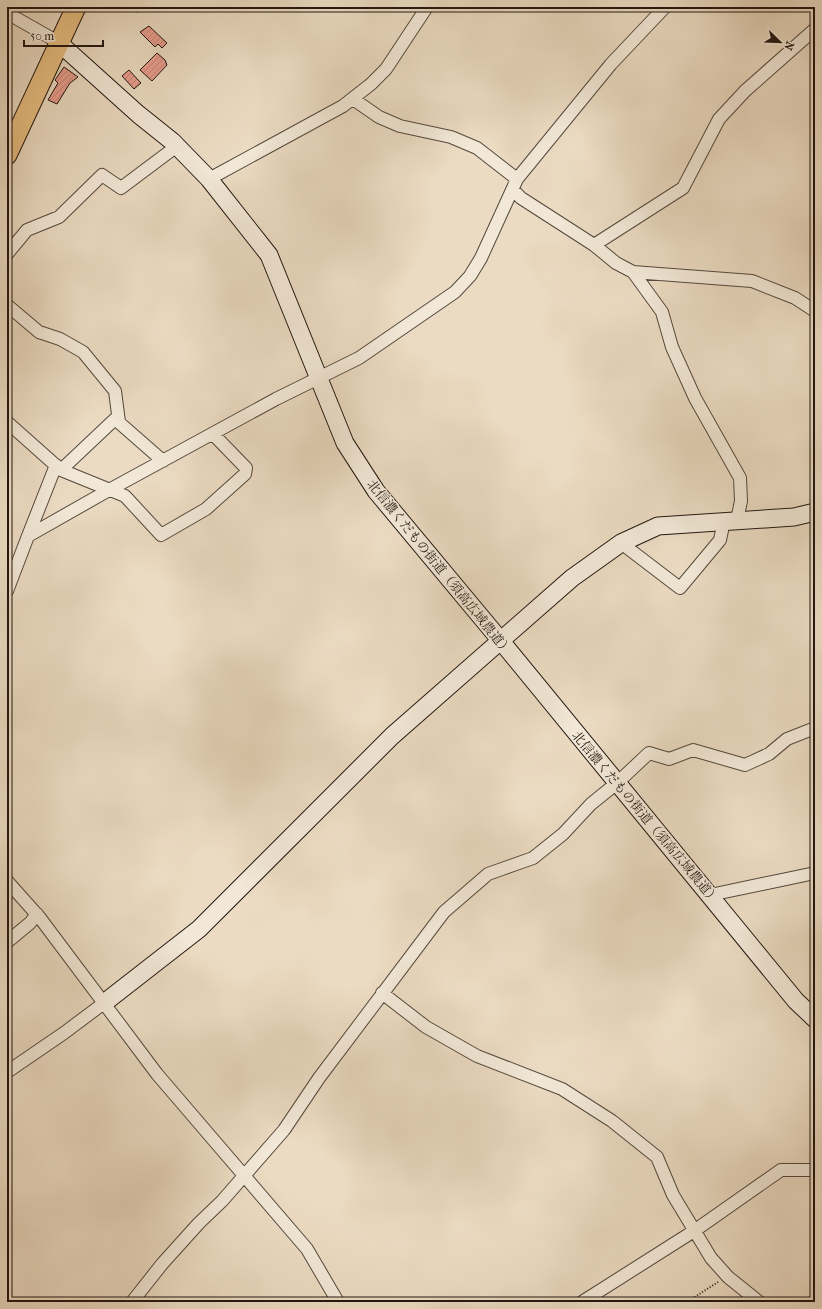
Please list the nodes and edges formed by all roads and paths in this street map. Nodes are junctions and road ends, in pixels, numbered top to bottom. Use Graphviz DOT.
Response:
graph roads {
  1 [pos="76,7"];
  2 [pos="427,7"];
  3 [pos="660,8"];
  4 [pos="7,13"];
  5 [pos="815,29"];
  6 [pos="58,42"];
  7 [pos="353,98"];
  8 [pos="177,146"];
  9 [pos="7,155"];
  10 [pos="209,179"];
  11 [pos="515,184"];
  12 [pos="594,245"];
  13 [pos="7,254"];
  14 [pos="633,272"];
  15 [pos="7,305"];
  16 [pos="815,311"];
  17 [pos="320,379"];
  18 [pos="7,422"];
  19 [pos="119,422"];
  20 [pos="213,434"];
  21 [pos="163,461"];
  22 [pos="58,468"];
  23 [pos="109,490"];
  24 [pos="815,512"];
  25 [pos="730,521"];
  26 [pos="28,536"];
  27 [pos="621,543"];
  28 [pos="7,591"];
  29 [pos="501,641"];
  30 [pos="815,728"];
  31 [pos="617,783"];
  32 [pos="815,873"];
  33 [pos="7,881"];
  34 [pos="710,895"];
  35 [pos="37,914"];
  36 [pos="7,942"];
  37 [pos="382,993"];
  38 [pos="104,1003"];
  39 [pos="815,1020"];
  40 [pos="7,1072"];
  41 [pos="815,1170"];
  42 [pos="244,1177"];
  43 [pos="694,1231"];
  44 [pos="728,1276"];
  45 [pos="132,1302"];
  46 [pos="338,1302"];
  47 [pos="582,1302"];
  48 [pos="687,1302"];
  49 [pos="759,1302"];
  1 -- 6 [label="main road"];
  2 -- 7 [label="street"];
  3 -- 11 [label="street"];
  4 -- 6 [label="street"];
  5 -- 12 [label="street"];
  6 -- 8 [label="street, 北信濃くだもの街道（須高広域農道）"];
  6 -- 9 [label="main road"];
  7 -- 10 [label="street"];
  7 -- 11 [label="street"];
  8 -- 10 [label="street, 北信濃くだもの街道（須高広域農道）"];
  8 -- 13 [label="street"];
  10 -- 17 [label="street, 北信濃くだもの街道（須高広域農道）"];
  11 -- 12 [label="street"];
  11 -- 17 [label="street"];
  12 -- 14 [label="street"];
  14 -- 16 [label="street"];
  14 -- 25 [label="street"];
  15 -- 19 [label="street"];
  17 -- 20 [label="street"];
  17 -- 29 [label="street, 北信濃くだもの街道（須高広域農道）"];
  18 -- 22 [label="street"];
  19 -- 21 [label="street"];
  19 -- 22 [label="street"];
  20 -- 21 [label="street"];
  20 -- 23 [label="street"];
  21 -- 23 [label="street"];
  22 -- 23 [label="street"];
  22 -- 26 [label="street"];
  23 -- 26 [label="street"];
  24 -- 25 [label="street"];
  25 -- 27 [label="street"];
  25 -- 27 [label="street"];
  26 -- 28 [label="street"];
  27 -- 29 [label="street"];
  29 -- 31 [label="street, 北信濃くだもの街道（須高広域農道）"];
  29 -- 38 [label="street"];
  30 -- 31 [label="street"];
  31 -- 34 [label="street, 北信濃くだもの街道（須高広域農道）"];
  31 -- 37 [label="street"];
  32 -- 34 [label="street"];
  33 -- 35 [label="street"];
  34 -- 39 [label="street, 北信濃くだもの街道（須高広域農道）"];
  35 -- 36 [label="street"];
  35 -- 38 [label="street"];
  37 -- 42 [label="street"];
  37 -- 43 [label="street"];
  38 -- 40 [label="street"];
  38 -- 42 [label="street"];
  41 -- 43 [label="street"];
  42 -- 45 [label="street"];
  42 -- 46 [label="street"];
  43 -- 44 [label="street"];
  43 -- 47 [label="street"];
  44 -- 48 [label="path"];
  44 -- 49 [label="street"];
}
